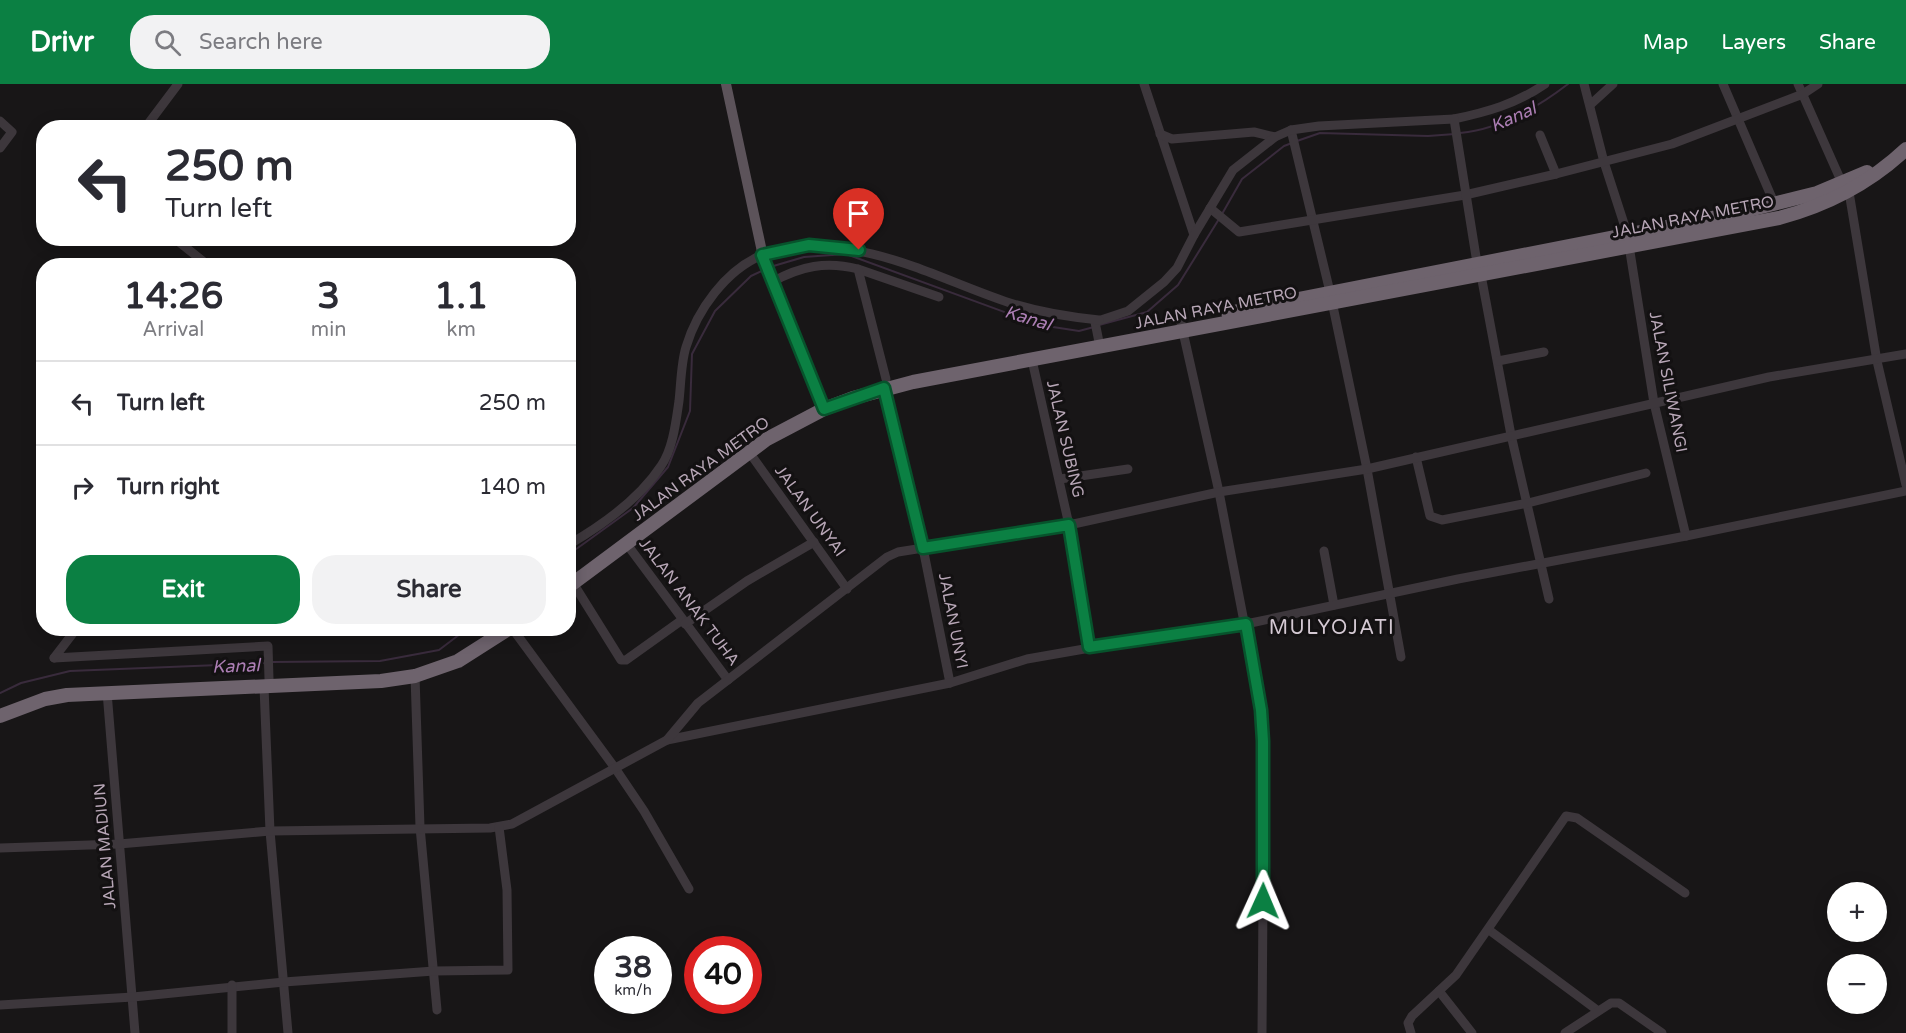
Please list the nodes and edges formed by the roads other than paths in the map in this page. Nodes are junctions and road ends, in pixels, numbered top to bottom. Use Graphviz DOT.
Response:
graph roads {
  1 [pos="178,84"];
  2 [pos="726,84"];
  3 [pos="1144,84"];
  4 [pos="1545,84"];
  5 [pos="1584,84"];
  6 [pos="1613,84"];
  7 [pos="1723,84"];
  8 [pos="1798,84"];
  9 [pos="1818,84"];
  10 [pos="1803,94"];
  11 [pos="1590,105"];
  12 [pos="1738,118"];
  13 [pos="151,120"];
  14 [pos="0,121"];
  15 [pos="1454,122"];
  16 [pos="1292,133"];
  17 [pos="1160,134"];
  18 [pos="1540,135"];
  19 [pos="1275,137"];
  20 [pos="0,148"];
  21 [pos="1906,149"];
  22 [pos="1604,162"];
  23 [pos="1556,174"];
  24 [pos="1845,188"];
  25 [pos="1465,195"];
  26 [pos="1775,205"];
  27 [pos="1212,209"];
  28 [pos="1313,221"];
  29 [pos="1194,235"];
  30 [pos="1628,239"];
  31 [pos="184,246"];
  32 [pos="199,258"];
  33 [pos="763,258"];
  34 [pos="858,268"];
  35 [pos="1479,269"];
  36 [pos="771,280"];
  37 [pos="939,297"];
  38 [pos="1330,297"];
  39 [pos="1097,322"];
  40 [pos="1182,327"];
  41 [pos="1098,340"];
  42 [pos="1544,352"];
  43 [pos="1906,354"];
  44 [pos="1032,360"];
  45 [pos="1498,361"];
  46 [pos="1877,361"];
  47 [pos="885,384"];
  48 [pos="1654,403"];
  49 [pos="823,406"];
  50 [pos="1511,435"];
  51 [pos="749,452"];
  52 [pos="1416,457"];
  53 [pos="1128,469"];
  54 [pos="1367,469"];
  55 [pos="1646,473"];
  56 [pos="1060,479"];
  57 [pos="1906,485"];
  58 [pos="1906,491"];
  59 [pos="1219,492"];
  60 [pos="1528,503"];
  61 [pos="1069,525"];
  62 [pos="1686,536"];
  63 [pos="576,541"];
  64 [pos="814,542"];
  65 [pos="626,543"];
  66 [pos="923,548"];
  67 [pos="1324,551"];
  68 [pos="1543,563"];
  69 [pos="576,576"];
  70 [pos="576,578"];
  71 [pos="847,589"];
  72 [pos="576,591"];
  73 [pos="1389,596"];
  74 [pos="1549,599"];
  75 [pos="1334,605"];
  76 [pos="683,622"];
  77 [pos="1246,624"];
  78 [pos="71,636"];
  79 [pos="484,636"];
  80 [pos="499,636"];
  81 [pos="517,636"];
  82 [pos="1089,647"];
  83 [pos="1401,657"];
  84 [pos="415,676"];
  85 [pos="728,680"];
  86 [pos="267,683"];
  87 [pos="950,684"];
  88 [pos="107,692"];
  89 [pos="0,706"];
  90 [pos="0,716"];
  91 [pos="667,740"];
  92 [pos="615,768"];
  93 [pos="420,827"];
  94 [pos="499,827"];
  95 [pos="270,831"];
  96 [pos="119,844"];
  97 [pos="0,848"];
  98 [pos="689,889"];
  99 [pos="1685,893"];
  100 [pos="1489,930"];
  101 [pos="434,971"];
  102 [pos="284,982"];
  103 [pos="232,985"];
  104 [pos="1439,991"];
  105 [pos="133,997"];
  106 [pos="0,1005"];
  107 [pos="437,1010"];
  108 [pos="1597,1010"];
  109 [pos="135,1033"];
  110 [pos="232,1033"];
  111 [pos="288,1033"];
  112 [pos="1262,1033"];
  113 [pos="1411,1033"];
  114 [pos="1472,1033"];
  115 [pos="1565,1033"];
  116 [pos="1662,1033"];
  1 -- 13 [label="street"];
  2 -- 33 [label="main road"];
  3 -- 17 [label="street"];
  4 -- 15 [label="street"];
  5 -- 11 [label="street, JALAN SILIWANGI"];
  6 -- 11 [label="street"];
  7 -- 12 [label="street"];
  8 -- 10 [label="street"];
  9 -- 10 [label="street"];
  10 -- 12 [label="street"];
  10 -- 24 [label="street"];
  11 -- 22 [label="street, JALAN SILIWANGI"];
  12 -- 22 [label="street"];
  12 -- 26 [label="street"];
  14 -- 20 [label="street"];
  15 -- 16 [label="street"];
  15 -- 25 [label="street"];
  16 -- 19 [label="street"];
  16 -- 28 [label="street"];
  17 -- 19 [label="street"];
  17 -- 29 [label="street"];
  18 -- 23 [label="street"];
  19 -- 27 [label="street"];
  21 -- 24 [label="highway"];
  22 -- 23 [label="street"];
  22 -- 30 [label="street, JALAN SILIWANGI"];
  23 -- 25 [label="street"];
  24 -- 26 [label="highway"];
  24 -- 30 [label="highway, JALAN RAYA METRO"];
  24 -- 46 [label="street"];
  25 -- 28 [label="street"];
  25 -- 35 [label="street"];
  26 -- 30 [label="highway"];
  27 -- 28 [label="street"];
  27 -- 29 [label="street"];
  28 -- 38 [label="street"];
  29 -- 39 [label="street"];
  30 -- 35 [label="highway"];
  30 -- 48 [label="street, JALAN SILIWANGI"];
  31 -- 32 [label="street"];
  33 -- 36 [label="main road"];
  33 -- 39 [label="street"];
  33 -- 63 [label="street"];
  34 -- 36 [label="street"];
  34 -- 37 [label="street"];
  34 -- 47 [label="street, JALAN UNYI"];
  35 -- 38 [label="highway"];
  35 -- 45 [label="street"];
  36 -- 49 [label="main road"];
  38 -- 40 [label="highway"];
  38 -- 54 [label="street"];
  39 -- 41 [label="street"];
  40 -- 41 [label="highway"];
  40 -- 44 [label="highway, JALAN RAYA METRO"];
  40 -- 59 [label="street"];
  41 -- 47 [label="highway"];
  42 -- 45 [label="street"];
  43 -- 46 [label="street"];
  44 -- 47 [label="highway, JALAN RAYA METRO"];
  44 -- 56 [label="street, JALAN SUBING"];
  45 -- 50 [label="street"];
  46 -- 48 [label="street"];
  46 -- 57 [label="street"];
  47 -- 49 [label="highway"];
  47 -- 66 [label="street, JALAN UNYI"];
  48 -- 50 [label="street"];
  48 -- 62 [label="street, JALAN SILIWANGI"];
  49 -- 51 [label="highway, JALAN RAYA METRO"];
  49 -- 69 [label="highway"];
  50 -- 52 [label="street"];
  50 -- 60 [label="street"];
  51 -- 64 [label="street, JALAN UNYAI"];
  51 -- 65 [label="highway, JALAN RAYA METRO"];
  52 -- 54 [label="street"];
  52 -- 60 [label="street"];
  53 -- 56 [label="street"];
  54 -- 59 [label="street"];
  54 -- 73 [label="street"];
  55 -- 60 [label="street"];
  56 -- 61 [label="street, JALAN SUBING"];
  58 -- 62 [label="street"];
  59 -- 61 [label="street"];
  59 -- 77 [label="street"];
  60 -- 68 [label="street"];
  61 -- 66 [label="street"];
  61 -- 82 [label="street, JALAN SUBING"];
  62 -- 68 [label="street"];
  64 -- 71 [label="street, JALAN UNYAI"];
  64 -- 76 [label="street"];
  65 -- 70 [label="highway, JALAN RAYA METRO"];
  65 -- 76 [label="street, JALAN ANAK TUHA"];
  66 -- 71 [label="street"];
  66 -- 87 [label="street, JALAN UNYI"];
  67 -- 75 [label="street"];
  68 -- 73 [label="street"];
  68 -- 74 [label="street"];
  71 -- 85 [label="street"];
  72 -- 76 [label="street"];
  73 -- 75 [label="street"];
  73 -- 83 [label="street"];
  75 -- 77 [label="street"];
  76 -- 85 [label="street, JALAN ANAK TUHA"];
  77 -- 82 [label="street"];
  77 -- 112 [label="street"];
  78 -- 86 [label="street"];
  79 -- 86 [label="highway"];
  80 -- 84 [label="highway"];
  81 -- 92 [label="street"];
  82 -- 87 [label="street"];
  84 -- 86 [label="highway"];
  84 -- 93 [label="street"];
  85 -- 91 [label="street"];
  86 -- 88 [label="highway"];
  86 -- 89 [label="highway"];
  86 -- 95 [label="street"];
  87 -- 91 [label="street"];
  88 -- 90 [label="highway"];
  88 -- 96 [label="street, JALAN MADIUN"];
  91 -- 92 [label="street"];
  92 -- 94 [label="street"];
  92 -- 98 [label="street"];
  93 -- 94 [label="street"];
  93 -- 95 [label="street"];
  93 -- 101 [label="street"];
  94 -- 101 [label="street"];
  95 -- 96 [label="street"];
  95 -- 102 [label="street"];
  96 -- 97 [label="street"];
  96 -- 105 [label="street, JALAN MADIUN"];
  99 -- 100 [label="street"];
  100 -- 104 [label="street"];
  100 -- 108 [label="street"];
  101 -- 102 [label="street"];
  101 -- 107 [label="street"];
  102 -- 103 [label="street"];
  102 -- 111 [label="street"];
  103 -- 105 [label="street"];
  103 -- 110 [label="street"];
  104 -- 113 [label="street"];
  104 -- 114 [label="street"];
  105 -- 106 [label="street"];
  105 -- 109 [label="street, JALAN MADIUN"];
  108 -- 115 [label="street"];
  108 -- 116 [label="street"];
}
